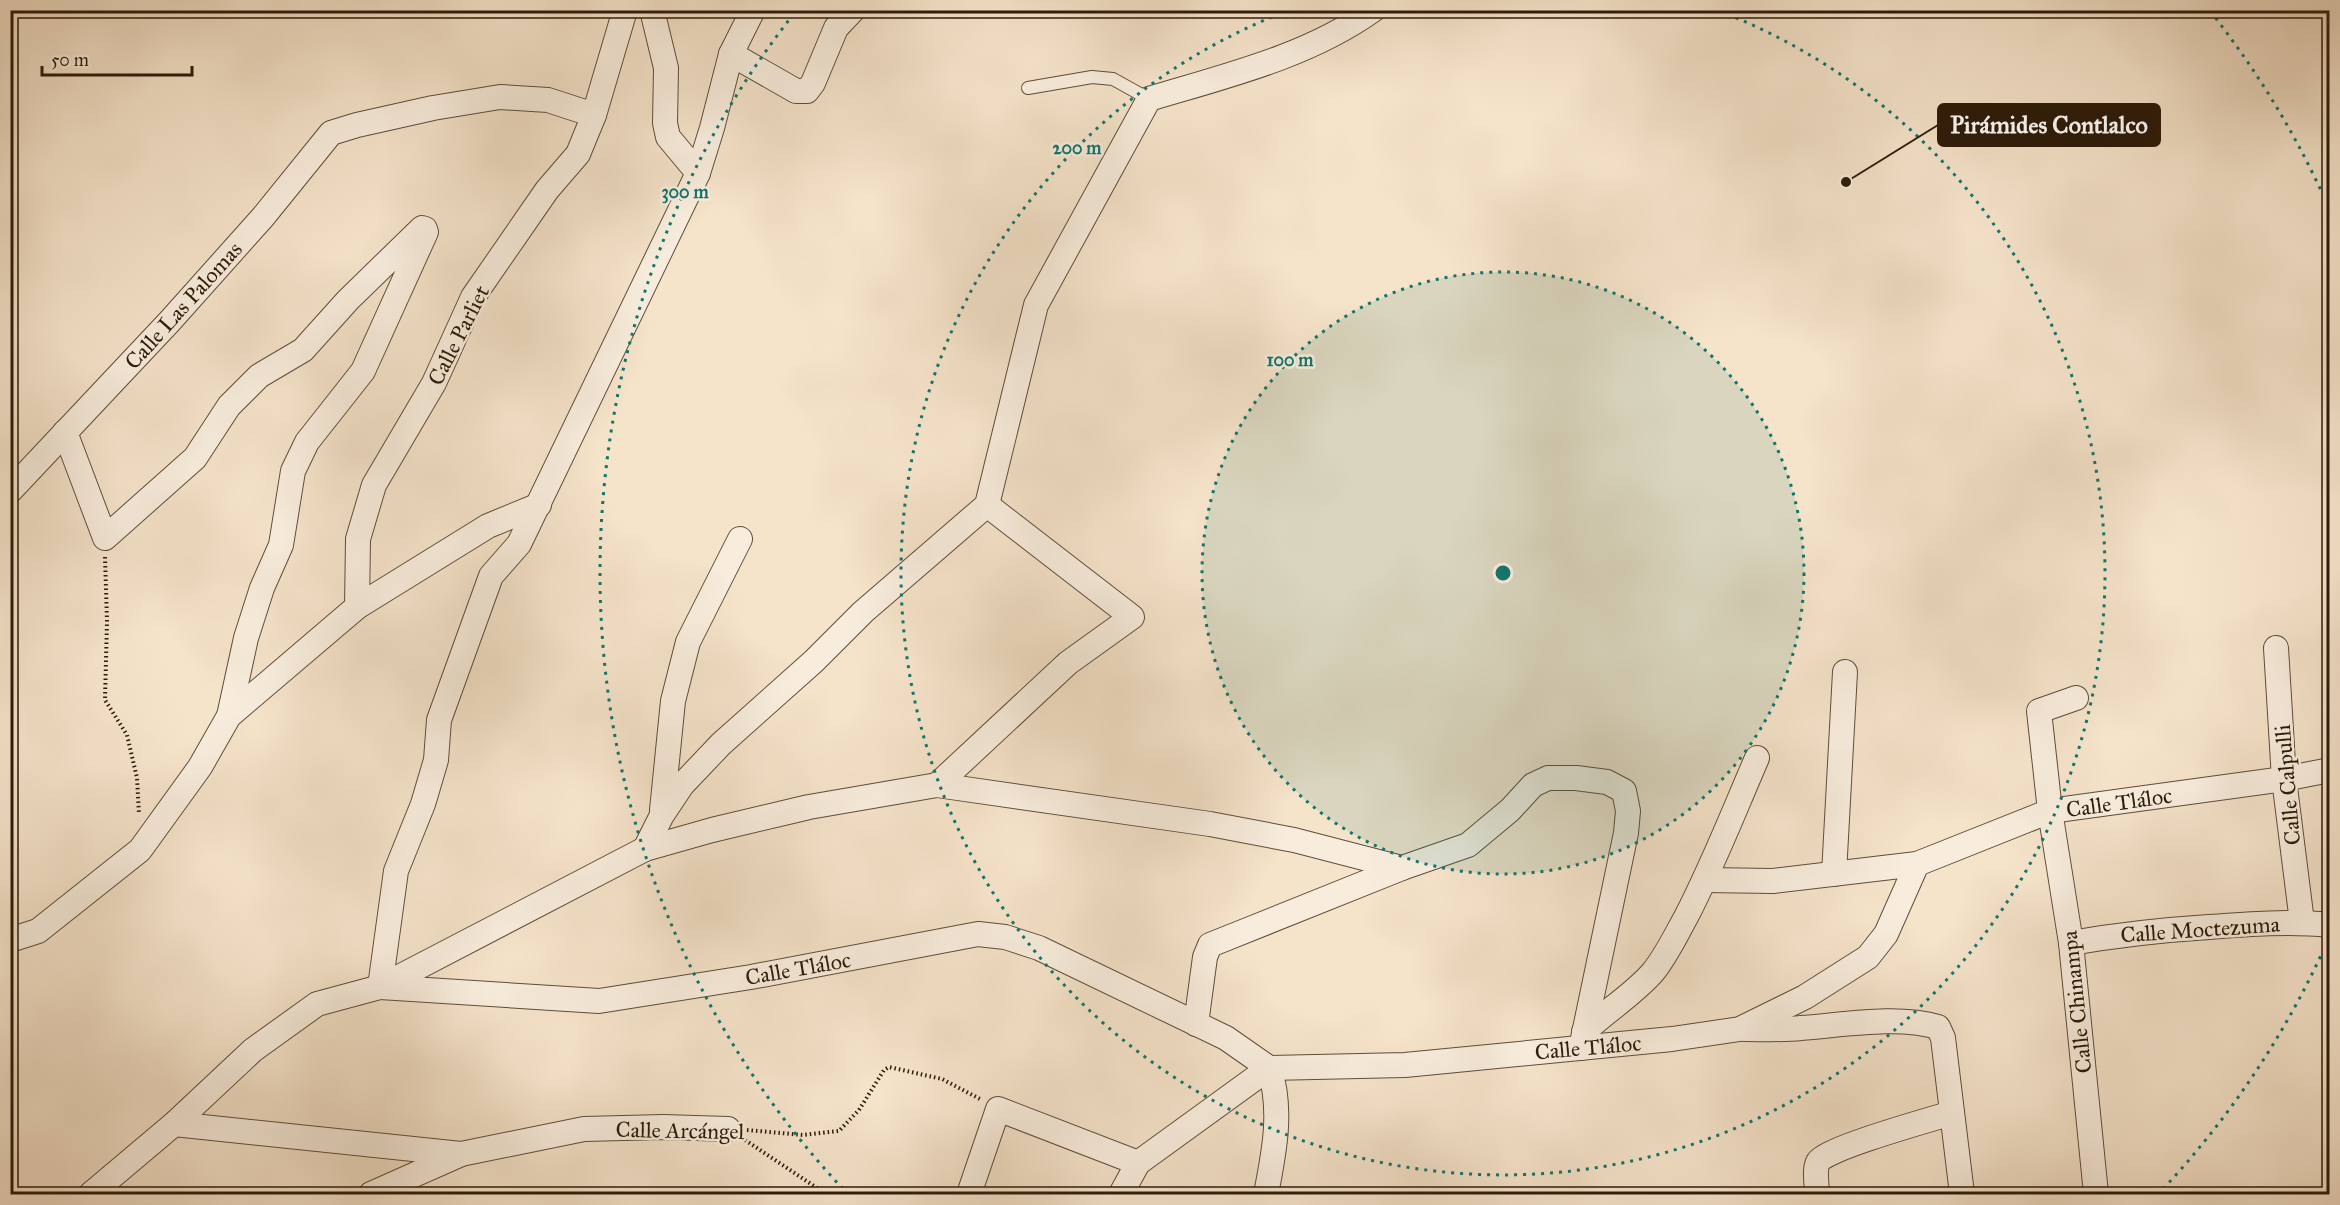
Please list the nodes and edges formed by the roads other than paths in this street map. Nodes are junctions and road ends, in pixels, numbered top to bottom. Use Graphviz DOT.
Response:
graph roads {
  1 [pos="625,10"];
  2 [pos="652,10"];
  3 [pos="753,10"];
  4 [pos="853,10"];
  5 [pos="1373,10"];
  6 [pos="731,54"];
  7 [pos="1028,88"];
  8 [pos="1149,99"];
  9 [pos="594,115"];
  10 [pos="698,173"];
  11 [pos="64,432"];
  12 [pos="10,491"];
  13 [pos="538,505"];
  14 [pos="987,505"];
  15 [pos="740,540"];
  16 [pos="357,608"];
  17 [pos="2276,648"];
  18 [pos="1845,672"];
  19 [pos="2076,698"];
  20 [pos="229,716"];
  21 [pos="1757,758"];
  22 [pos="2330,770"];
  23 [pos="2284,779"];
  24 [pos="937,785"];
  25 [pos="2050,811"];
  26 [pos="662,815"];
  27 [pos="645,849"];
  28 [pos="1917,864"];
  29 [pos="1402,868"];
  30 [pos="1834,874"];
  31 [pos="1705,880"];
  32 [pos="2302,922"];
  33 [pos="2330,925"];
  34 [pos="10,940"];
  35 [pos="2071,943"];
  36 [pos="380,987"];
  37 [pos="1196,1024"];
  38 [pos="1740,1029"];
  39 [pos="1582,1040"];
  40 [pos="1269,1068"];
  41 [pos="1952,1113"];
  42 [pos="174,1124"];
  43 [pos="728,1129"];
  44 [pos="461,1154"];
  45 [pos="1138,1162"];
  46 [pos="91,1194"];
  47 [pos="371,1194"];
  48 [pos="969,1194"];
  49 [pos="1120,1194"];
  50 [pos="1266,1194"];
  51 [pos="1817,1194"];
  52 [pos="1962,1194"];
  53 [pos="2096,1194"];
  1 -- 9 [label="street, Calle Parliet"];
  2 -- 10 [label="street"];
  3 -- 6 [label="street"];
  4 -- 6 [label="street"];
  5 -- 8 [label="street"];
  6 -- 10 [label="street"];
  7 -- 8 [label="lane"];
  8 -- 14 [label="street"];
  9 -- 11 [label="street, Calle Las Palomas"];
  9 -- 16 [label="street, Calle Parliet"];
  10 -- 13 [label="street"];
  11 -- 12 [label="street, Calle Las Palomas"];
  11 -- 20 [label="street"];
  13 -- 16 [label="street"];
  13 -- 36 [label="street"];
  14 -- 24 [label="street"];
  14 -- 26 [label="street"];
  15 -- 26 [label="street"];
  16 -- 20 [label="street"];
  17 -- 23 [label="street, Calle Calpulli"];
  18 -- 30 [label="street"];
  19 -- 25 [label="street, Calle Chinampa"];
  20 -- 34 [label="street"];
  21 -- 31 [label="street"];
  22 -- 23 [label="street, Calle Tláloc"];
  23 -- 25 [label="street, Calle Tláloc"];
  23 -- 32 [label="street, Calle Calpulli"];
  24 -- 27 [label="street"];
  24 -- 29 [label="street"];
  25 -- 28 [label="street, Calle Tláloc"];
  25 -- 35 [label="street, Calle Chinampa"];
  26 -- 27 [label="street"];
  27 -- 36 [label="street"];
  28 -- 30 [label="street, Calle Tláloc"];
  28 -- 38 [label="street, Calle Tláloc"];
  29 -- 37 [label="street"];
  29 -- 39 [label="street"];
  30 -- 31 [label="street, Calle Tláloc"];
  31 -- 39 [label="street"];
  32 -- 33 [label="street, Calle Moctezuma"];
  32 -- 35 [label="street, Calle Moctezuma"];
  35 -- 53 [label="street, Calle Chinampa"];
  36 -- 37 [label="street, Calle Tláloc"];
  36 -- 42 [label="street"];
  37 -- 40 [label="street, Calle Tláloc"];
  38 -- 39 [label="street, Calle Tláloc"];
  38 -- 41 [label="street"];
  39 -- 40 [label="street, Calle Tláloc"];
  40 -- 45 [label="street"];
  40 -- 50 [label="street"];
  41 -- 51 [label="street"];
  41 -- 52 [label="street"];
  42 -- 44 [label="street, Calle Arcángel"];
  42 -- 46 [label="street"];
  43 -- 44 [label="street, Calle Arcángel"];
  44 -- 47 [label="street"];
  45 -- 48 [label="street"];
  45 -- 49 [label="street"];
}
